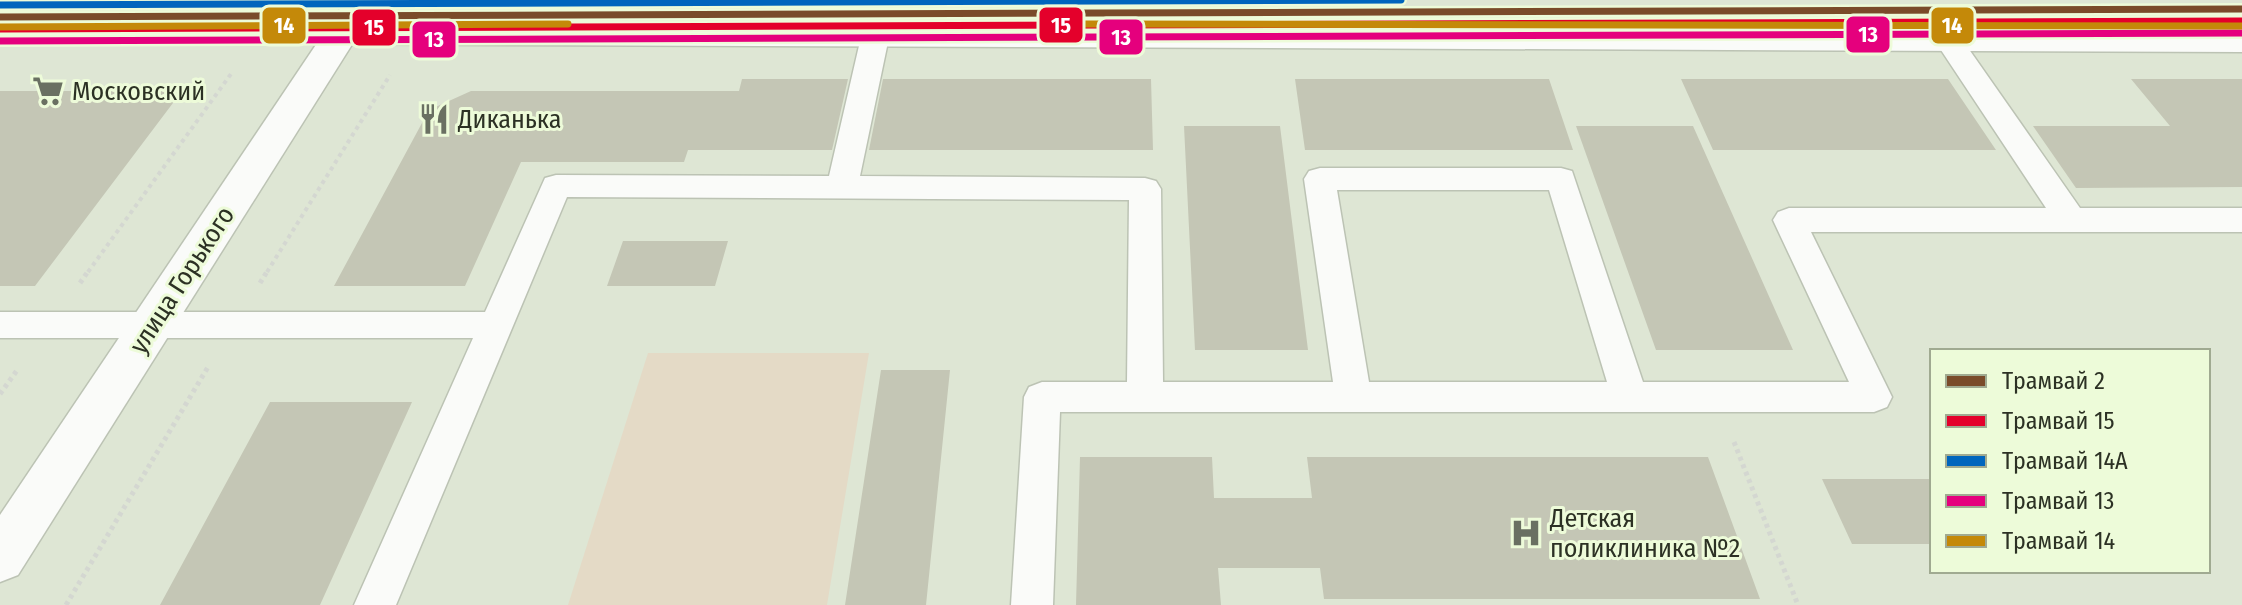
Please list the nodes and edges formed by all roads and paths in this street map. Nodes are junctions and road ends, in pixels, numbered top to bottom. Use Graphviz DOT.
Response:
graph roads {
  1 [pos="352,17"];
  2 [pos="0,32"];
  3 [pos="875,37"];
  4 [pos="1949,41"];
  5 [pos="2242,41"];
  6 [pos="239,64"];
  7 [pos="842,188"];
  8 [pos="2071,220"];
  9 [pos="2242,220"];
  10 [pos="0,325"];
  11 [pos="50,325"];
  12 [pos="153,325"];
  13 [pos="497,325"];
  14 [pos="0,394"];
  15 [pos="1145,397"];
  16 [pos="1353,397"];
  17 [pos="1630,397"];
  18 [pos="1717,397"];
  19 [pos="0,559"];
  20 [pos="375,605"];
  21 [pos="1032,605"];
  22 [pos="1798,605"];
  1 -- 2 [label="main road"];
  1 -- 3 [label="main road"];
  1 -- 12 [label="main road, улица Горького"];
  3 -- 4 [label="main road"];
  3 -- 7 [label="lane"];
  4 -- 5 [label="main road"];
  4 -- 8 [label="lane"];
  6 -- 11 [label="path"];
  7 -- 13 [label="lane"];
  7 -- 15 [label="lane"];
  8 -- 9 [label="lane"];
  8 -- 18 [label="lane"];
  10 -- 11 [label="lane"];
  11 -- 12 [label="lane"];
  11 -- 14 [label="path"];
  12 -- 13 [label="lane"];
  12 -- 19 [label="main road, улица Горького"];
  13 -- 20 [label="lane"];
  15 -- 16 [label="lane"];
  15 -- 21 [label="lane"];
  16 -- 17 [label="lane"];
  16 -- 17 [label="lane"];
  17 -- 18 [label="lane"];
  18 -- 22 [label="path"];
}
